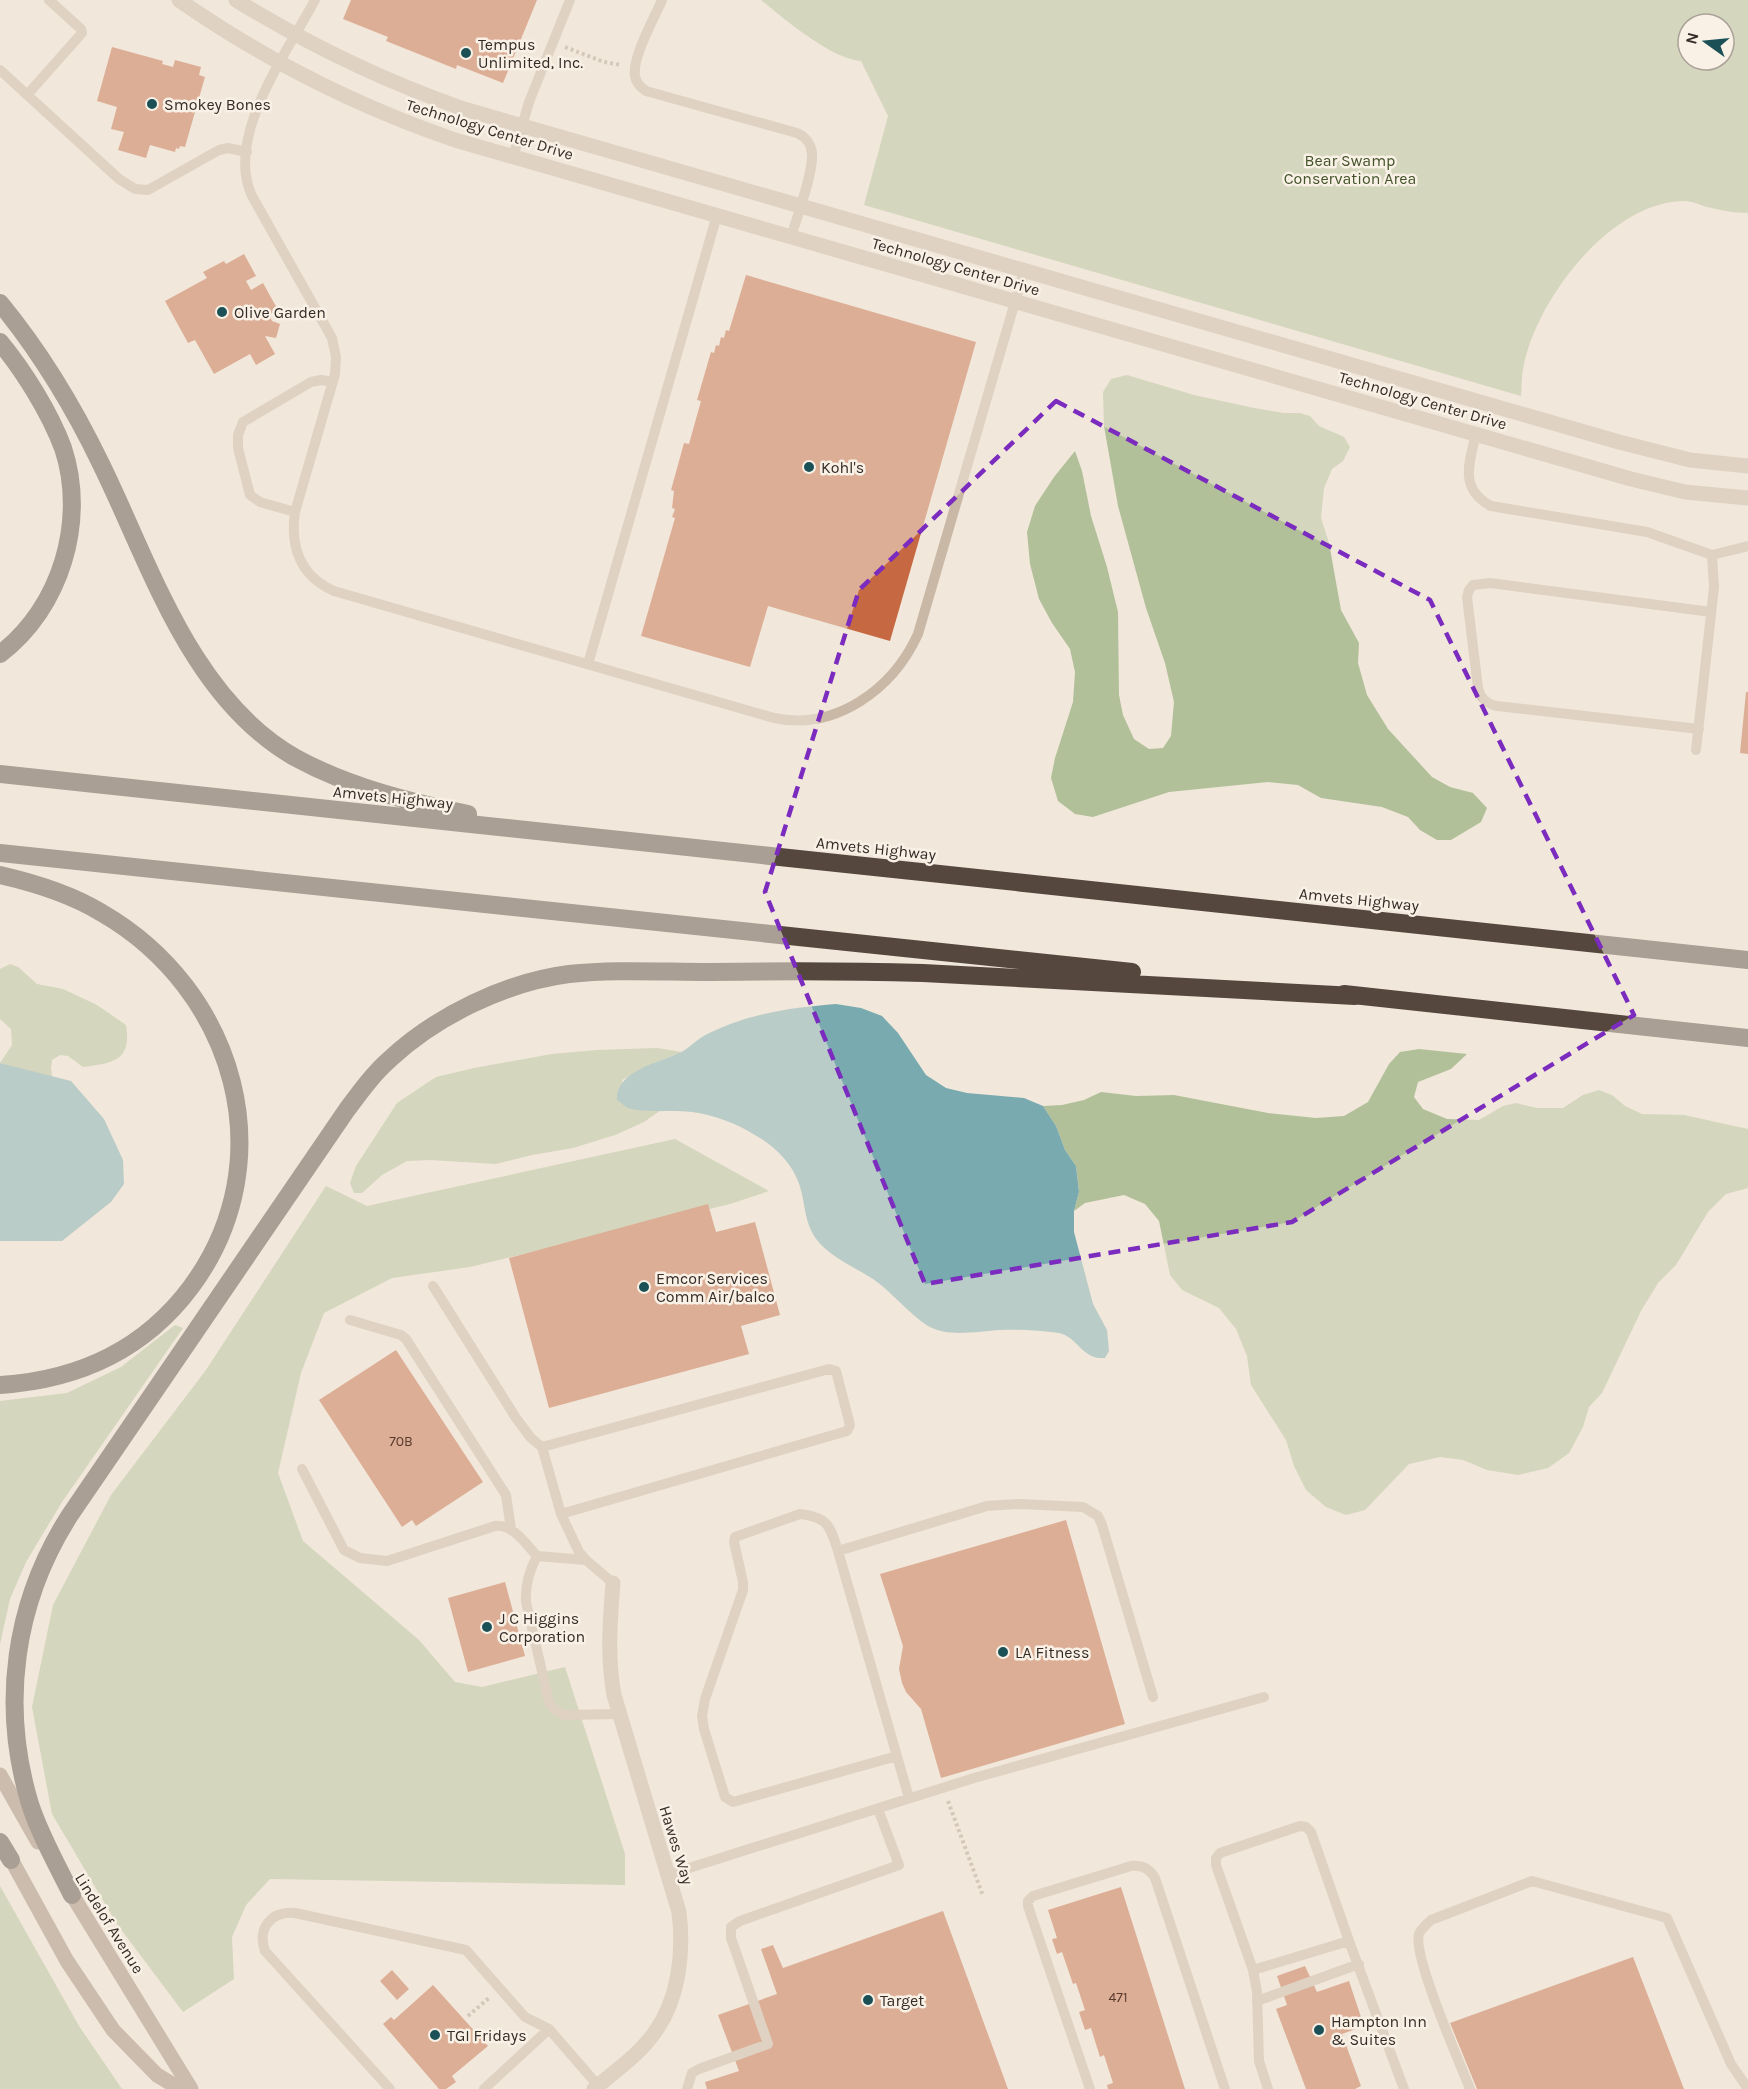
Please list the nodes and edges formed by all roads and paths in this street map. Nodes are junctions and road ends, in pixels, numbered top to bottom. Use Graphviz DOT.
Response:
graph roads {
  1 [pos="49,0"];
  2 [pos="179,0"];
  3 [pos="236,0"];
  4 [pos="315,0"];
  5 [pos="570,0"];
  6 [pos="662,0"];
  7 [pos="295,35"];
  8 [pos="580,54"];
  9 [pos="604,62"];
  10 [pos="279,63"];
  11 [pos="0,70"];
  12 [pos="27,95"];
  13 [pos="522,126"];
  14 [pos="247,152"];
  15 [pos="513,157"];
  16 [pos="800,206"];
  17 [pos="717,216"];
  18 [pos="791,237"];
  19 [pos="1024,271"];
  20 [pos="1015,302"];
  21 [pos="0,303"];
  22 [pos="0,342"];
  23 [pos="333,382"];
  24 [pos="1476,434"];
  25 [pos="1748,466"];
  26 [pos="1748,498"];
  27 [pos="295,512"];
  28 [pos="1748,546"];
  29 [pos="1712,555"];
  30 [pos="1711,612"];
  31 [pos="0,654"];
  32 [pos="588,664"];
  33 [pos="1699,729"];
  34 [pos="1696,750"];
  35 [pos="0,774"];
  36 [pos="654,844"];
  37 [pos="0,852"];
  38 [pos="0,875"];
  39 [pos="1748,960"];
  40 [pos="1355,996"];
  41 [pos="1748,1038"];
  42 [pos="433,1286"];
  43 [pos="350,1320"];
  44 [pos="0,1385"];
  45 [pos="542,1447"];
  46 [pos="302,1469"];
  47 [pos="561,1514"];
  48 [pos="511,1529"];
  49 [pos="838,1551"];
  50 [pos="537,1556"];
  51 [pos="586,1560"];
  52 [pos="613,1583"];
  53 [pos="1153,1697"];
  54 [pos="1264,1697"];
  55 [pos="619,1714"];
  56 [pos="897,1756"];
  57 [pos="0,1775"];
  58 [pos="909,1798"];
  59 [pos="948,1801"];
  60 [pos="878,1809"];
  61 [pos="0,1840"];
  62 [pos="11,1860"];
  63 [pos="668,1875"];
  64 [pos="72,1894"];
  65 [pos="983,1896"];
  66 [pos="1349,1941"];
  67 [pos="1359,1964"];
  68 [pos="1253,1970"];
  69 [pos="490,1997"];
  70 [pos="1257,2001"];
  71 [pos="468,2016"];
  72 [pos="549,2029"];
  73 [pos="113,2030"];
  74 [pos="598,2088"];
  75 [pos="156,2089"];
  76 [pos="180,2089"];
  77 [pos="191,2089"];
  78 [pos="390,2089"];
  79 [pos="484,2089"];
  80 [pos="687,2089"];
  81 [pos="1090,2089"];
  82 [pos="1225,2089"];
  83 [pos="1268,2089"];
  84 [pos="1404,2089"];
  85 [pos="1470,2089"];
  86 [pos="1748,2089"];
  1 -- 12 [label="lane"];
  2 -- 10 [label="street, Technology Center Drive"];
  3 -- 7 [label="street, Technology Center Drive"];
  4 -- 7 [label="lane"];
  5 -- 13 [label="lane"];
  6 -- 16 [label="lane"];
  7 -- 10 [label="lane"];
  7 -- 13 [label="street, Technology Center Drive"];
  8 -- 9 [label="path"];
  10 -- 14 [label="lane"];
  10 -- 15 [label="street, Technology Center Drive"];
  11 -- 12 [label="lane"];
  12 -- 14 [label="lane"];
  13 -- 15 [label="lane"];
  13 -- 16 [label="street, Technology Center Drive"];
  14 -- 23 [label="lane"];
  15 -- 17 [label="street, Technology Center Drive"];
  16 -- 18 [label="lane"];
  16 -- 19 [label="street, Technology Center Drive"];
  17 -- 18 [label="street, Technology Center Drive"];
  17 -- 32 [label="lane"];
  18 -- 20 [label="street, Technology Center Drive"];
  19 -- 20 [label="lane"];
  19 -- 25 [label="street, Technology Center Drive"];
  20 -- 24 [label="street, Technology Center Drive"];
  20 -- 32 [label="lane"];
  21 -- 36 [label="highway"];
  22 -- 31 [label="highway"];
  23 -- 27 [label="lane"];
  23 -- 27 [label="lane"];
  24 -- 26 [label="street, Technology Center Drive"];
  24 -- 29 [label="lane"];
  27 -- 32 [label="lane"];
  28 -- 29 [label="lane"];
  29 -- 30 [label="lane"];
  30 -- 33 [label="lane"];
  30 -- 33 [label="lane"];
  33 -- 34 [label="lane"];
  35 -- 36 [label="highway, Amvets Highway"];
  36 -- 39 [label="highway, Amvets Highway"];
  37 -- 40 [label="highway"];
  38 -- 44 [label="highway"];
  40 -- 41 [label="highway"];
  40 -- 64 [label="highway"];
  42 -- 45 [label="lane"];
  43 -- 48 [label="lane"];
  45 -- 47 [label="lane"];
  45 -- 47 [label="lane"];
  46 -- 48 [label="lane"];
  47 -- 51 [label="lane"];
  48 -- 50 [label="lane"];
  49 -- 53 [label="lane"];
  49 -- 56 [label="lane"];
  49 -- 56 [label="lane"];
  50 -- 51 [label="lane"];
  50 -- 55 [label="lane"];
  51 -- 52 [label="lane"];
  52 -- 55 [label="street, Hawes Way"];
  54 -- 58 [label="lane"];
  55 -- 63 [label="street, Hawes Way"];
  56 -- 58 [label="lane"];
  57 -- 64 [label="main road, Lindelof Avenue"];
  58 -- 60 [label="lane"];
  59 -- 65 [label="path"];
  60 -- 63 [label="lane"];
  60 -- 80 [label="lane"];
  61 -- 62 [label="highway"];
  62 -- 73 [label="main road"];
  63 -- 74 [label="street, Hawes Way"];
  64 -- 77 [label="main road, Lindelof Avenue"];
  66 -- 67 [label="lane"];
  66 -- 68 [label="lane"];
  66 -- 68 [label="lane"];
  67 -- 70 [label="lane"];
  67 -- 84 [label="lane"];
  68 -- 70 [label="lane"];
  69 -- 71 [label="path"];
  70 -- 83 [label="lane"];
  72 -- 74 [label="lane"];
  72 -- 78 [label="lane"];
  72 -- 79 [label="lane"];
  73 -- 75 [label="main road"];
  73 -- 76 [label="main road"];
  81 -- 82 [label="lane"];
  85 -- 86 [label="lane"];
}
